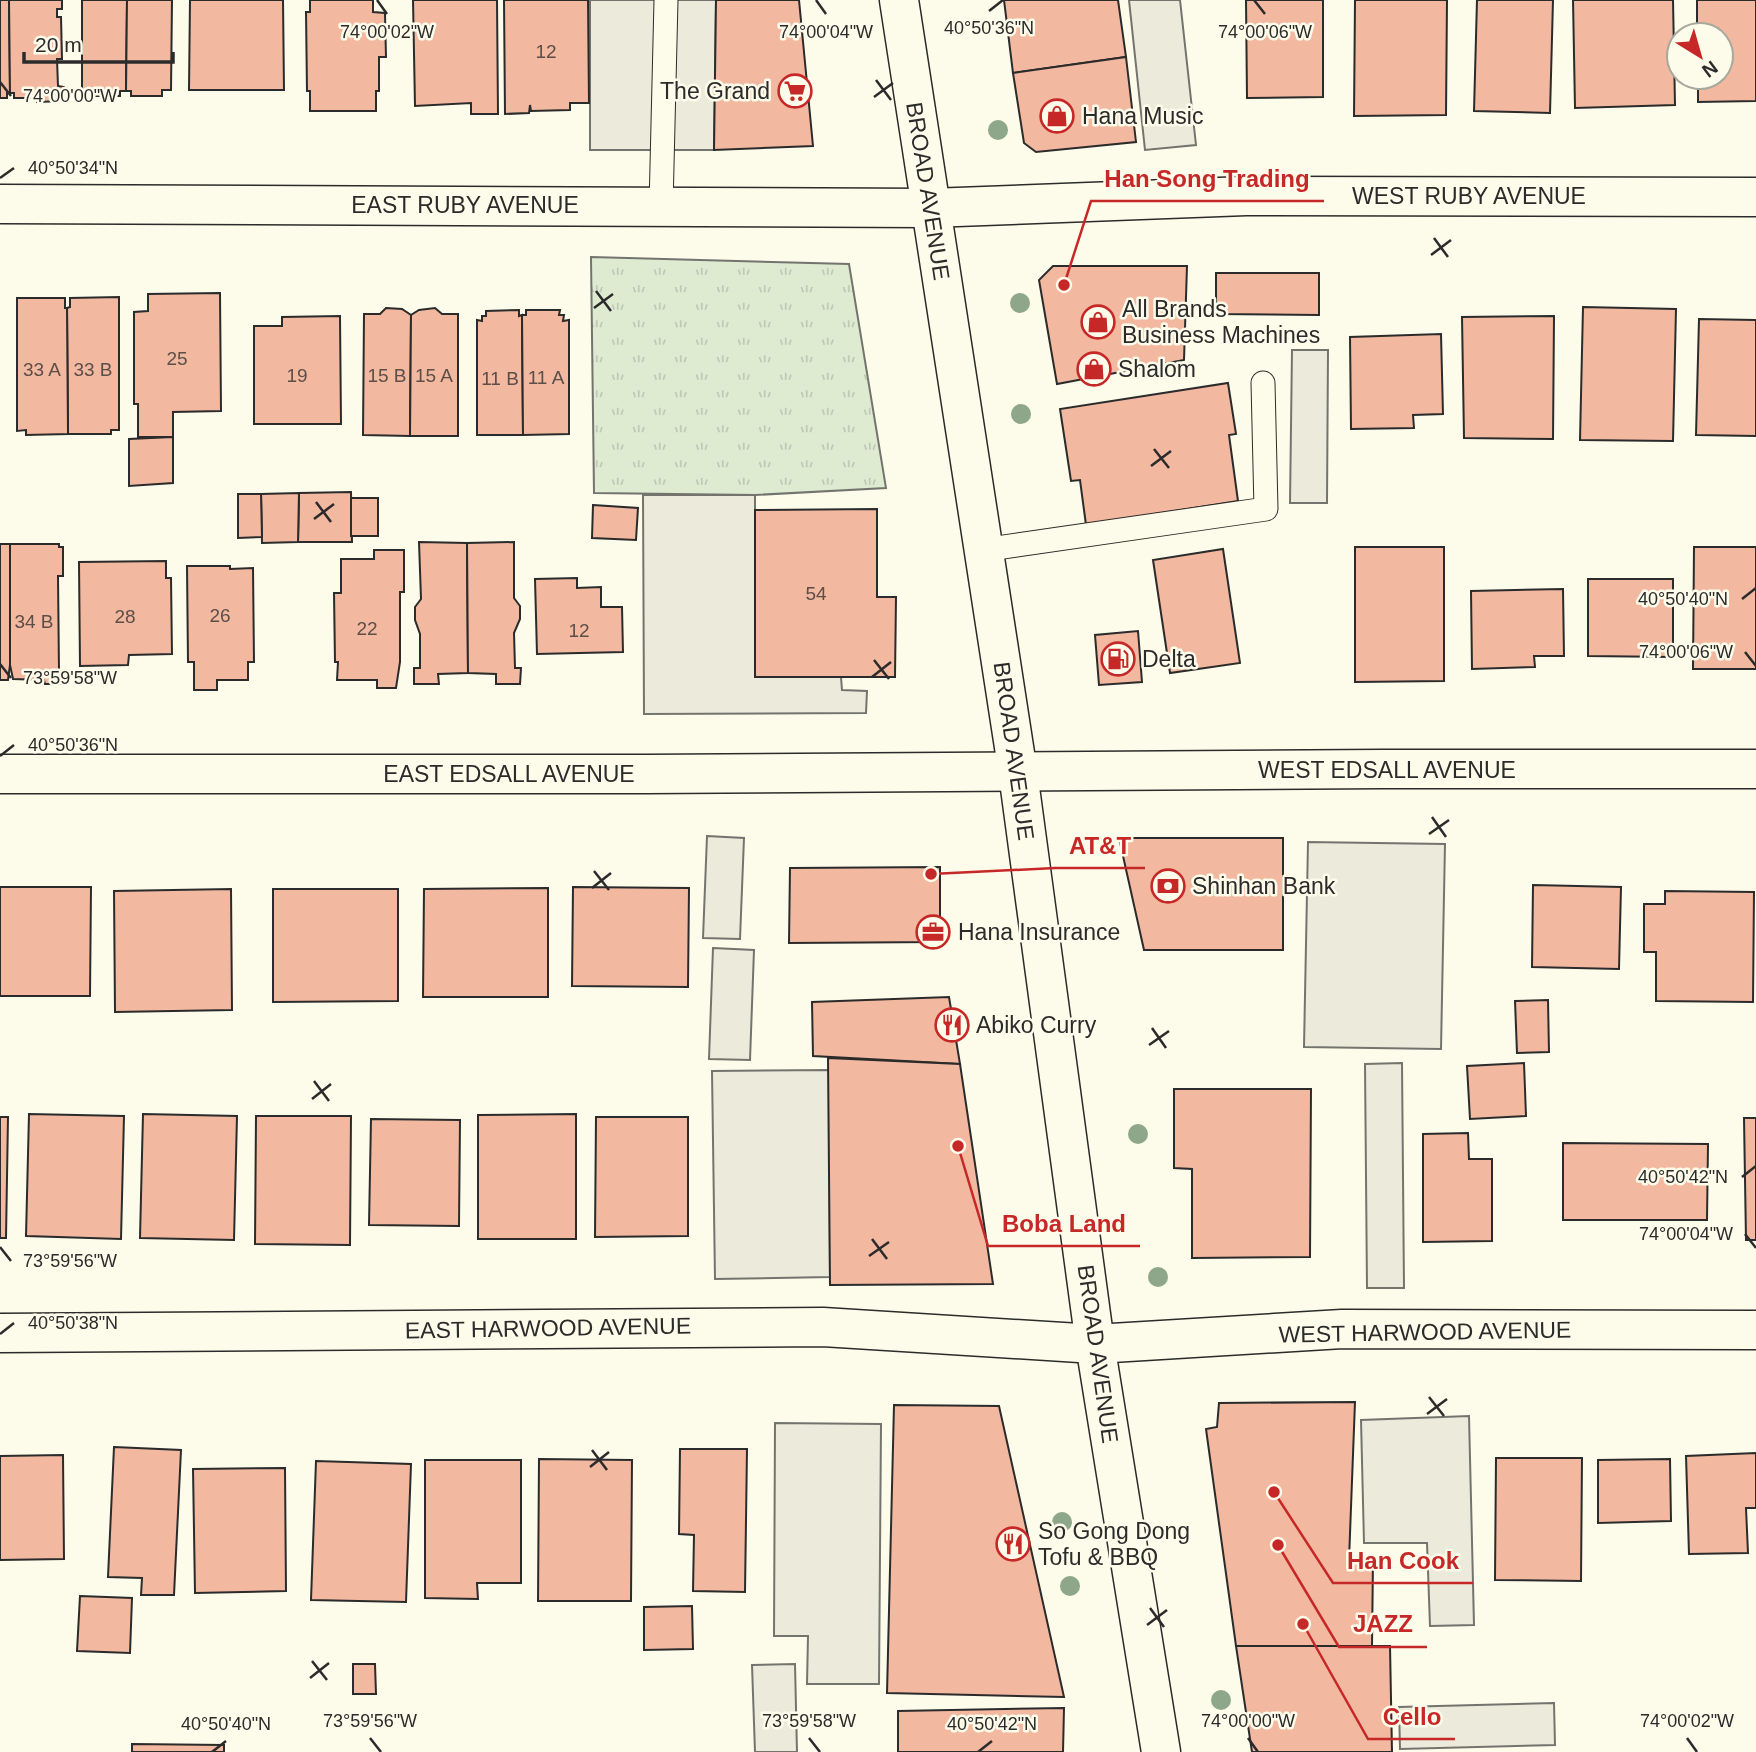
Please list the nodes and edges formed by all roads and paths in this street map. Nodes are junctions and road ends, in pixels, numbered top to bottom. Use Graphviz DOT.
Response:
graph roads {
  1 [pos="666,0"];
  2 [pos="899,0"];
  3 [pos="1756,197"];
  4 [pos="0,204"];
  5 [pos="661,206"];
  6 [pos="930,208"];
  7 [pos="1262,383"];
  8 [pos="983,550"];
  9 [pos="1756,769"];
  10 [pos="1018,773"];
  11 [pos="0,774"];
  12 [pos="1756,1330"];
  13 [pos="0,1333"];
  14 [pos="1095,1344"];
  15 [pos="1161,1752"];
  1 -- 5 [label="lane"];
  2 -- 6 [label="street, BROAD AVENUE"];
  3 -- 6 [label="street, WEST RUBY AVENUE"];
  4 -- 5 [label="street, EAST RUBY AVENUE"];
  5 -- 6 [label="street, EAST RUBY AVENUE"];
  6 -- 8 [label="street, BROAD AVENUE"];
  7 -- 8 [label="lane"];
  8 -- 10 [label="street, BROAD AVENUE"];
  9 -- 10 [label="street, WEST EDSALL AVENUE"];
  10 -- 11 [label="street, EAST EDSALL AVENUE"];
  10 -- 14 [label="street, BROAD AVENUE"];
  12 -- 14 [label="street, WEST HARWOOD AVENUE"];
  13 -- 14 [label="street, EAST HARWOOD AVENUE"];
  14 -- 15 [label="street, BROAD AVENUE"];
}
